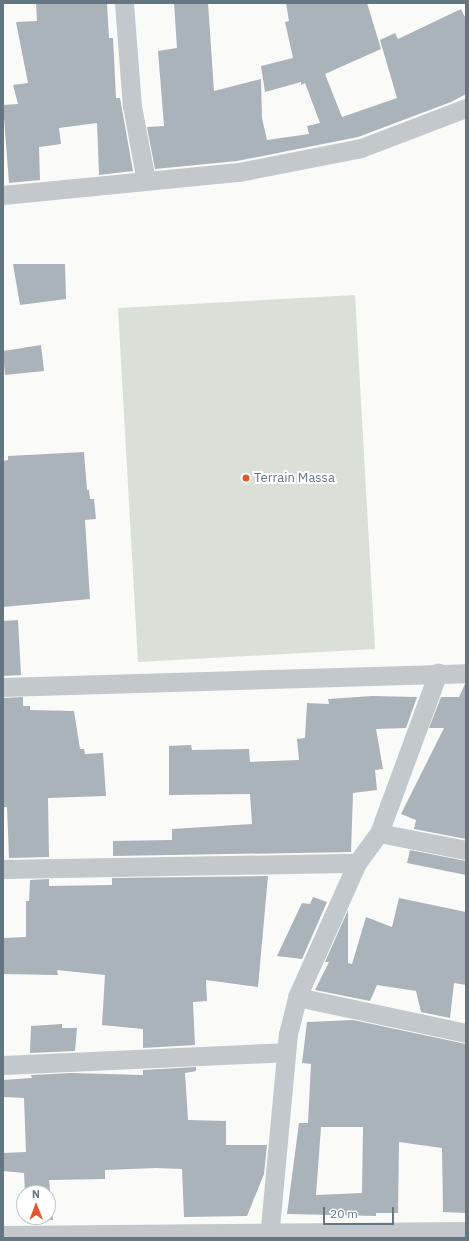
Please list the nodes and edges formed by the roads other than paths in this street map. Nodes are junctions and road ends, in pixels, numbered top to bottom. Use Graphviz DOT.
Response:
graph roads {
  1 [pos="124,3"];
  2 [pos="466,108"];
  3 [pos="146,181"];
  4 [pos="3,195"];
  5 [pos="438,673"];
  6 [pos="466,673"];
  7 [pos="3,687"];
  8 [pos="379,833"];
  9 [pos="466,850"];
  10 [pos="357,863"];
  11 [pos="3,869"];
  12 [pos="297,997"];
  13 [pos="466,1033"];
  14 [pos="286,1052"];
  15 [pos="3,1065"];
  16 [pos="466,1231"];
  17 [pos="3,1235"];
  18 [pos="269,1235"];
  1 -- 3 [label="street"];
  2 -- 3 [label="street"];
  3 -- 4 [label="street"];
  5 -- 6 [label="street"];
  5 -- 7 [label="street"];
  5 -- 8 [label="street"];
  8 -- 9 [label="street"];
  8 -- 10 [label="street"];
  10 -- 11 [label="street"];
  10 -- 12 [label="street"];
  12 -- 13 [label="street"];
  12 -- 14 [label="street"];
  14 -- 15 [label="street"];
  14 -- 18 [label="street"];
  16 -- 18 [label="street"];
  17 -- 18 [label="street"];
}
